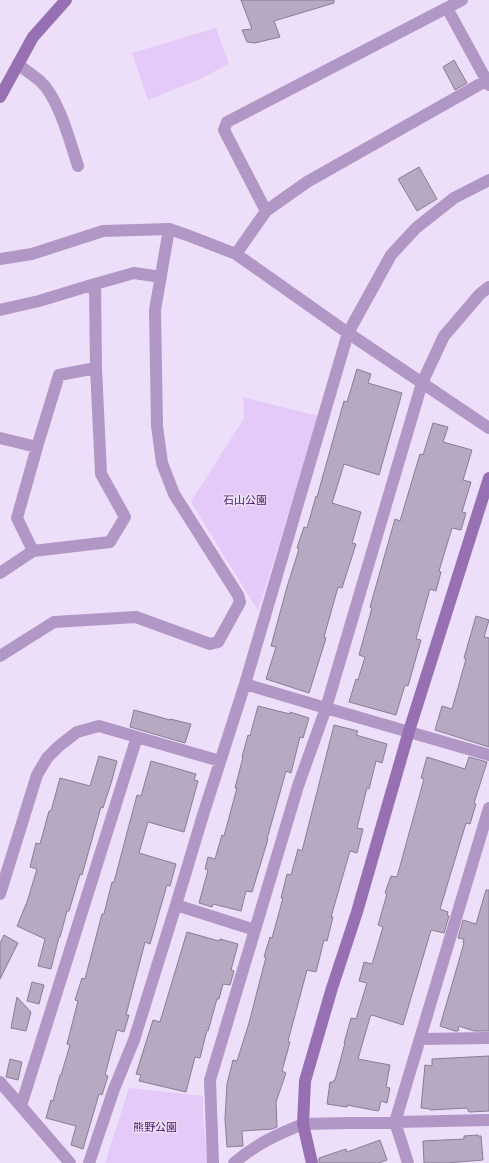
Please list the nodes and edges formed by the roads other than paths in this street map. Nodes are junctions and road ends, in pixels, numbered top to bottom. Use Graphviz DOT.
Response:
graph roads {
  1 [pos="66,0"];
  2 [pos="462,0"];
  3 [pos="448,8"];
  4 [pos="18,64"];
  5 [pos="488,82"];
  6 [pos="0,97"];
  7 [pos="78,166"];
  8 [pos="489,180"];
  9 [pos="266,211"];
  10 [pos="169,229"];
  11 [pos="236,254"];
  12 [pos="0,258"];
  13 [pos="161,277"];
  14 [pos="95,284"];
  15 [pos="489,287"];
  16 [pos="0,310"];
  17 [pos="348,333"];
  18 [pos="96,368"];
  19 [pos="422,383"];
  20 [pos="489,428"];
  21 [pos="0,438"];
  22 [pos="37,447"];
  23 [pos="489,478"];
  24 [pos="33,551"];
  25 [pos="0,573"];
  26 [pos="0,656"];
  27 [pos="245,684"];
  28 [pos="326,708"];
  29 [pos="409,731"];
  30 [pos="137,737"];
  31 [pos="489,754"];
  32 [pos="220,762"];
  33 [pos="489,808"];
  34 [pos="0,894"];
  35 [pos="176,905"];
  36 [pos="255,930"];
  37 [pos="489,1038"];
  38 [pos="420,1039"];
  39 [pos="0,1082"];
  40 [pos="21,1106"];
  41 [pos="489,1120"];
  42 [pos="395,1122"];
  43 [pos="303,1124"];
  44 [pos="70,1163"];
  45 [pos="89,1163"];
  46 [pos="213,1163"];
  47 [pos="234,1163"];
  48 [pos="312,1163"];
  49 [pos="408,1163"];
  1 -- 4 [label="street"];
  2 -- 3 [label="street"];
  3 -- 5 [label="street"];
  3 -- 9 [label="street"];
  4 -- 6 [label="street"];
  4 -- 7 [label="street"];
  5 -- 9 [label="street"];
  8 -- 17 [label="street"];
  9 -- 11 [label="street"];
  10 -- 11 [label="street"];
  10 -- 12 [label="street"];
  10 -- 13 [label="street"];
  11 -- 17 [label="street"];
  13 -- 14 [label="street"];
  13 -- 26 [label="street"];
  14 -- 16 [label="street"];
  14 -- 18 [label="street"];
  15 -- 19 [label="street"];
  17 -- 19 [label="street"];
  17 -- 27 [label="street"];
  18 -- 22 [label="street"];
  18 -- 24 [label="street"];
  19 -- 20 [label="street"];
  19 -- 28 [label="street"];
  21 -- 22 [label="street"];
  22 -- 24 [label="street"];
  23 -- 29 [label="street"];
  24 -- 25 [label="street"];
  27 -- 28 [label="street"];
  27 -- 32 [label="street"];
  28 -- 29 [label="street"];
  28 -- 36 [label="street"];
  29 -- 31 [label="street"];
  29 -- 43 [label="street"];
  30 -- 32 [label="street"];
  30 -- 34 [label="street"];
  30 -- 40 [label="street"];
  32 -- 35 [label="street"];
  33 -- 38 [label="street"];
  35 -- 36 [label="street"];
  35 -- 45 [label="street"];
  36 -- 46 [label="street"];
  37 -- 38 [label="street"];
  38 -- 42 [label="street"];
  39 -- 40 [label="street"];
  40 -- 44 [label="street"];
  41 -- 42 [label="street"];
  42 -- 43 [label="street"];
  42 -- 49 [label="street"];
  43 -- 47 [label="street"];
  43 -- 48 [label="street"];
}
